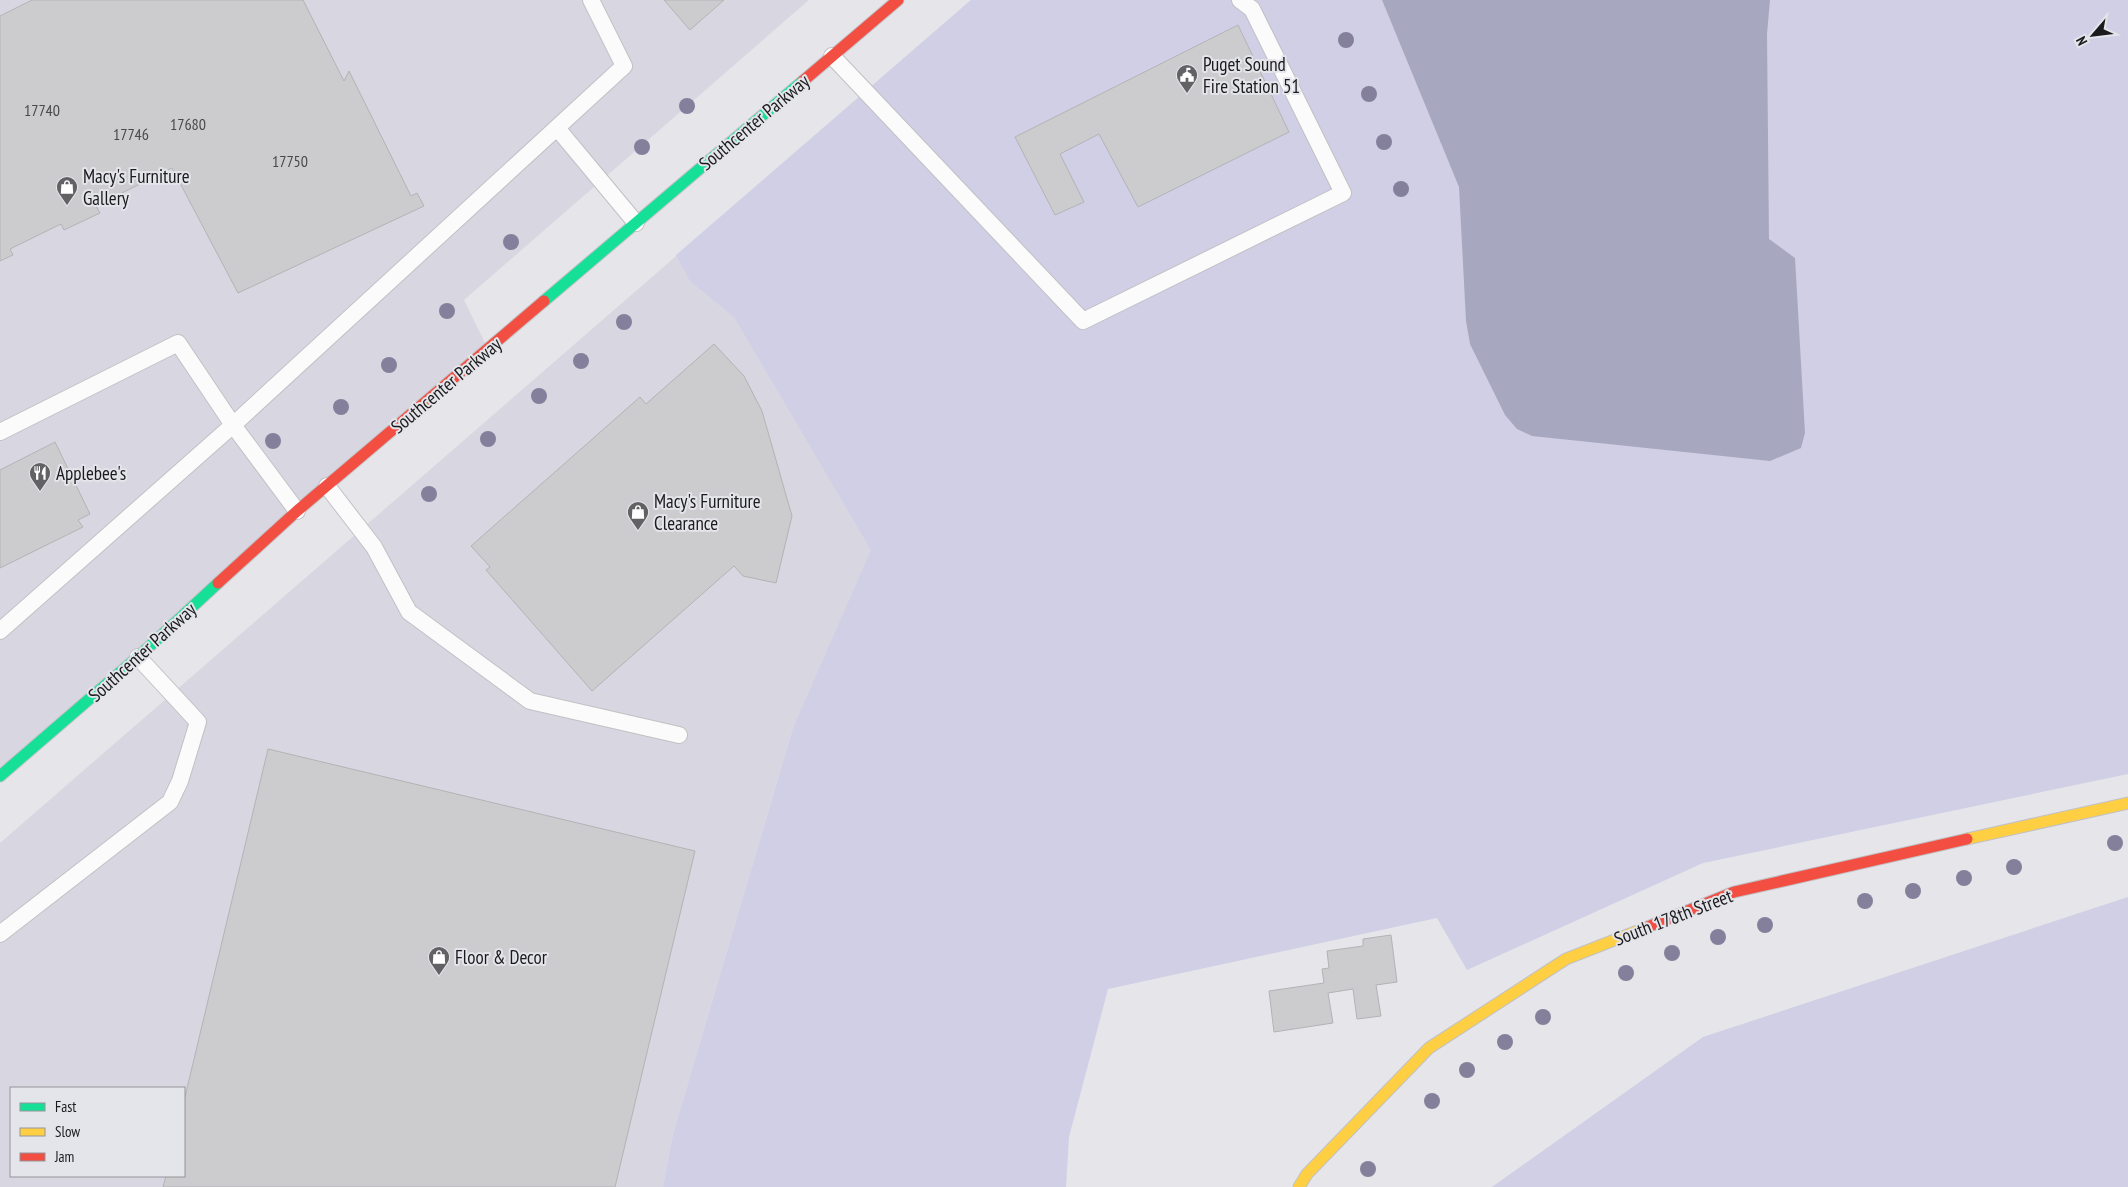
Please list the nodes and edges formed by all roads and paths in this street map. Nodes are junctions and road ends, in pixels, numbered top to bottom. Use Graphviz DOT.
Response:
graph roads {
  1 [pos="591,0"];
  2 [pos="898,0"];
  3 [pos="1240,0"];
  4 [pos="832,56"];
  5 [pos="557,128"];
  6 [pos="636,223"];
  7 [pos="234,425"];
  8 [pos="0,432"];
  9 [pos="327,486"];
  10 [pos="297,511"];
  11 [pos="0,631"];
  12 [pos="138,657"];
  13 [pos="680,735"];
  14 [pos="0,776"];
  15 [pos="2128,803"];
  16 [pos="0,934"];
  17 [pos="1299,1187"];
  1 -- 5 [label="lane"];
  2 -- 4 [label="main road, Southcenter Parkway"];
  3 -- 4 [label="lane"];
  4 -- 6 [label="main road, Southcenter Parkway"];
  5 -- 6 [label="lane"];
  5 -- 7 [label="lane"];
  6 -- 9 [label="main road, Southcenter Parkway"];
  7 -- 8 [label="lane"];
  7 -- 10 [label="lane"];
  7 -- 11 [label="lane"];
  9 -- 10 [label="main road, Southcenter Parkway"];
  9 -- 13 [label="lane"];
  10 -- 12 [label="main road, Southcenter Parkway"];
  12 -- 14 [label="main road, Southcenter Parkway"];
  12 -- 16 [label="lane"];
  15 -- 17 [label="main road, South 178th Street"];
}
